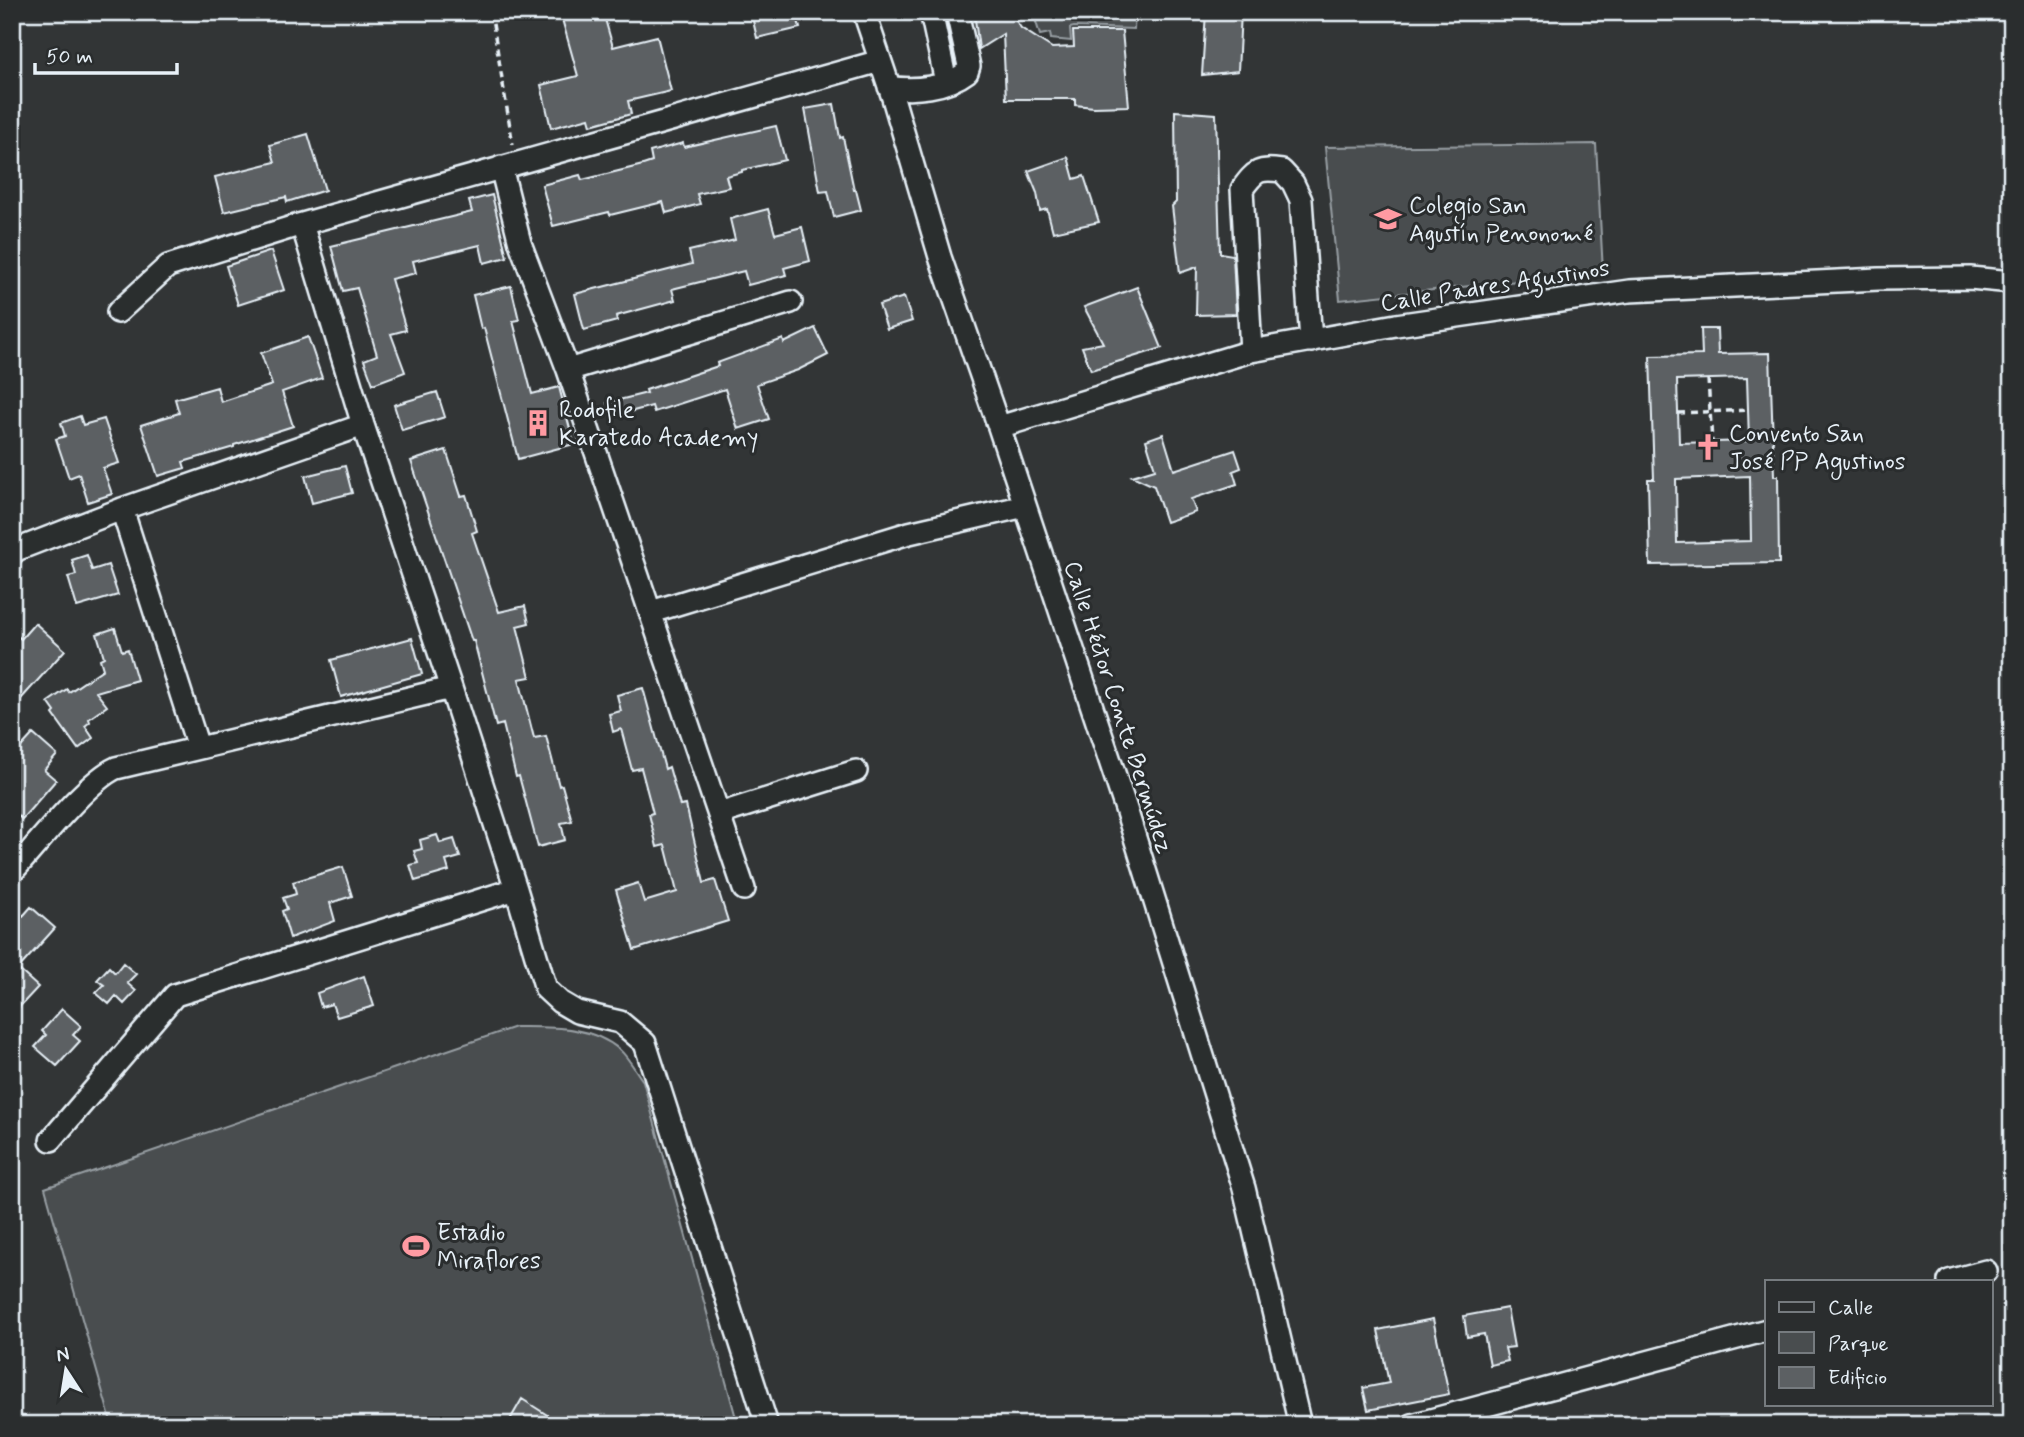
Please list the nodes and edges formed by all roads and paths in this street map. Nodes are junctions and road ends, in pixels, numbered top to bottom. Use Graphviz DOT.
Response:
graph roads {
  1 [pos="491,12"];
  2 [pos="864,12"];
  3 [pos="931,12"];
  4 [pos="957,12"];
  5 [pos="880,61"];
  6 [pos="946,82"];
  7 [pos="889,87"];
  8 [pos="509,165"];
  9 [pos="302,224"];
  10 [pos="2012,282"];
  11 [pos="790,302"];
  12 [pos="118,312"];
  13 [pos="1311,341"];
  14 [pos="1251,351"];
  15 [pos="568,370"];
  16 [pos="1708,379"];
  17 [pos="1748,410"];
  18 [pos="1710,412"];
  19 [pos="1678,413"];
  20 [pos="363,425"];
  21 [pos="999,427"];
  22 [pos="1712,442"];
  23 [pos="1025,506"];
  24 [pos="122,509"];
  25 [pos="12,554"];
  26 [pos="651,612"];
  27 [pos="451,688"];
  28 [pos="198,747"];
  29 [pos="856,771"];
  30 [pos="719,814"];
  31 [pos="12,872"];
  32 [pos="516,888"];
  33 [pos="744,889"];
  34 [pos="51,1140"];
  35 [pos="1986,1271"];
  36 [pos="1953,1280"];
  37 [pos="1765,1331"];
  38 [pos="767,1425"];
  39 [pos="1300,1425"];
  40 [pos="1412,1425"];
  1 -- 8 [label="path"];
  2 -- 5 [label="street, Calle Héctor Conte Bermúdez"];
  3 -- 6 [label="street"];
  4 -- 6 [label="street"];
  5 -- 7 [label="street, Calle Héctor Conte Bermúdez"];
  5 -- 8 [label="street"];
  6 -- 7 [label="street"];
  7 -- 21 [label="street, Calle Héctor Conte Bermúdez"];
  8 -- 9 [label="street"];
  8 -- 15 [label="street"];
  9 -- 12 [label="street"];
  9 -- 20 [label="street"];
  10 -- 13 [label="street, Calle Padres Agustinos"];
  11 -- 15 [label="street"];
  13 -- 14 [label="street, Calle Padres Agustinos"];
  13 -- 14 [label="street"];
  14 -- 21 [label="street, Calle Padres Agustinos"];
  15 -- 26 [label="street"];
  16 -- 18 [label="path"];
  17 -- 18 [label="path"];
  18 -- 19 [label="path"];
  18 -- 22 [label="path"];
  20 -- 24 [label="street"];
  20 -- 27 [label="street"];
  21 -- 23 [label="street, Calle Héctor Conte Bermúdez"];
  23 -- 26 [label="street"];
  23 -- 39 [label="street, Calle Héctor Conte Bermúdez"];
  24 -- 25 [label="street"];
  24 -- 28 [label="street"];
  26 -- 30 [label="street"];
  27 -- 28 [label="street"];
  27 -- 32 [label="street"];
  28 -- 31 [label="street"];
  29 -- 30 [label="street"];
  30 -- 33 [label="street"];
  32 -- 34 [label="street"];
  32 -- 38 [label="street"];
  35 -- 36 [label="street"];
  37 -- 40 [label="street"];
}
